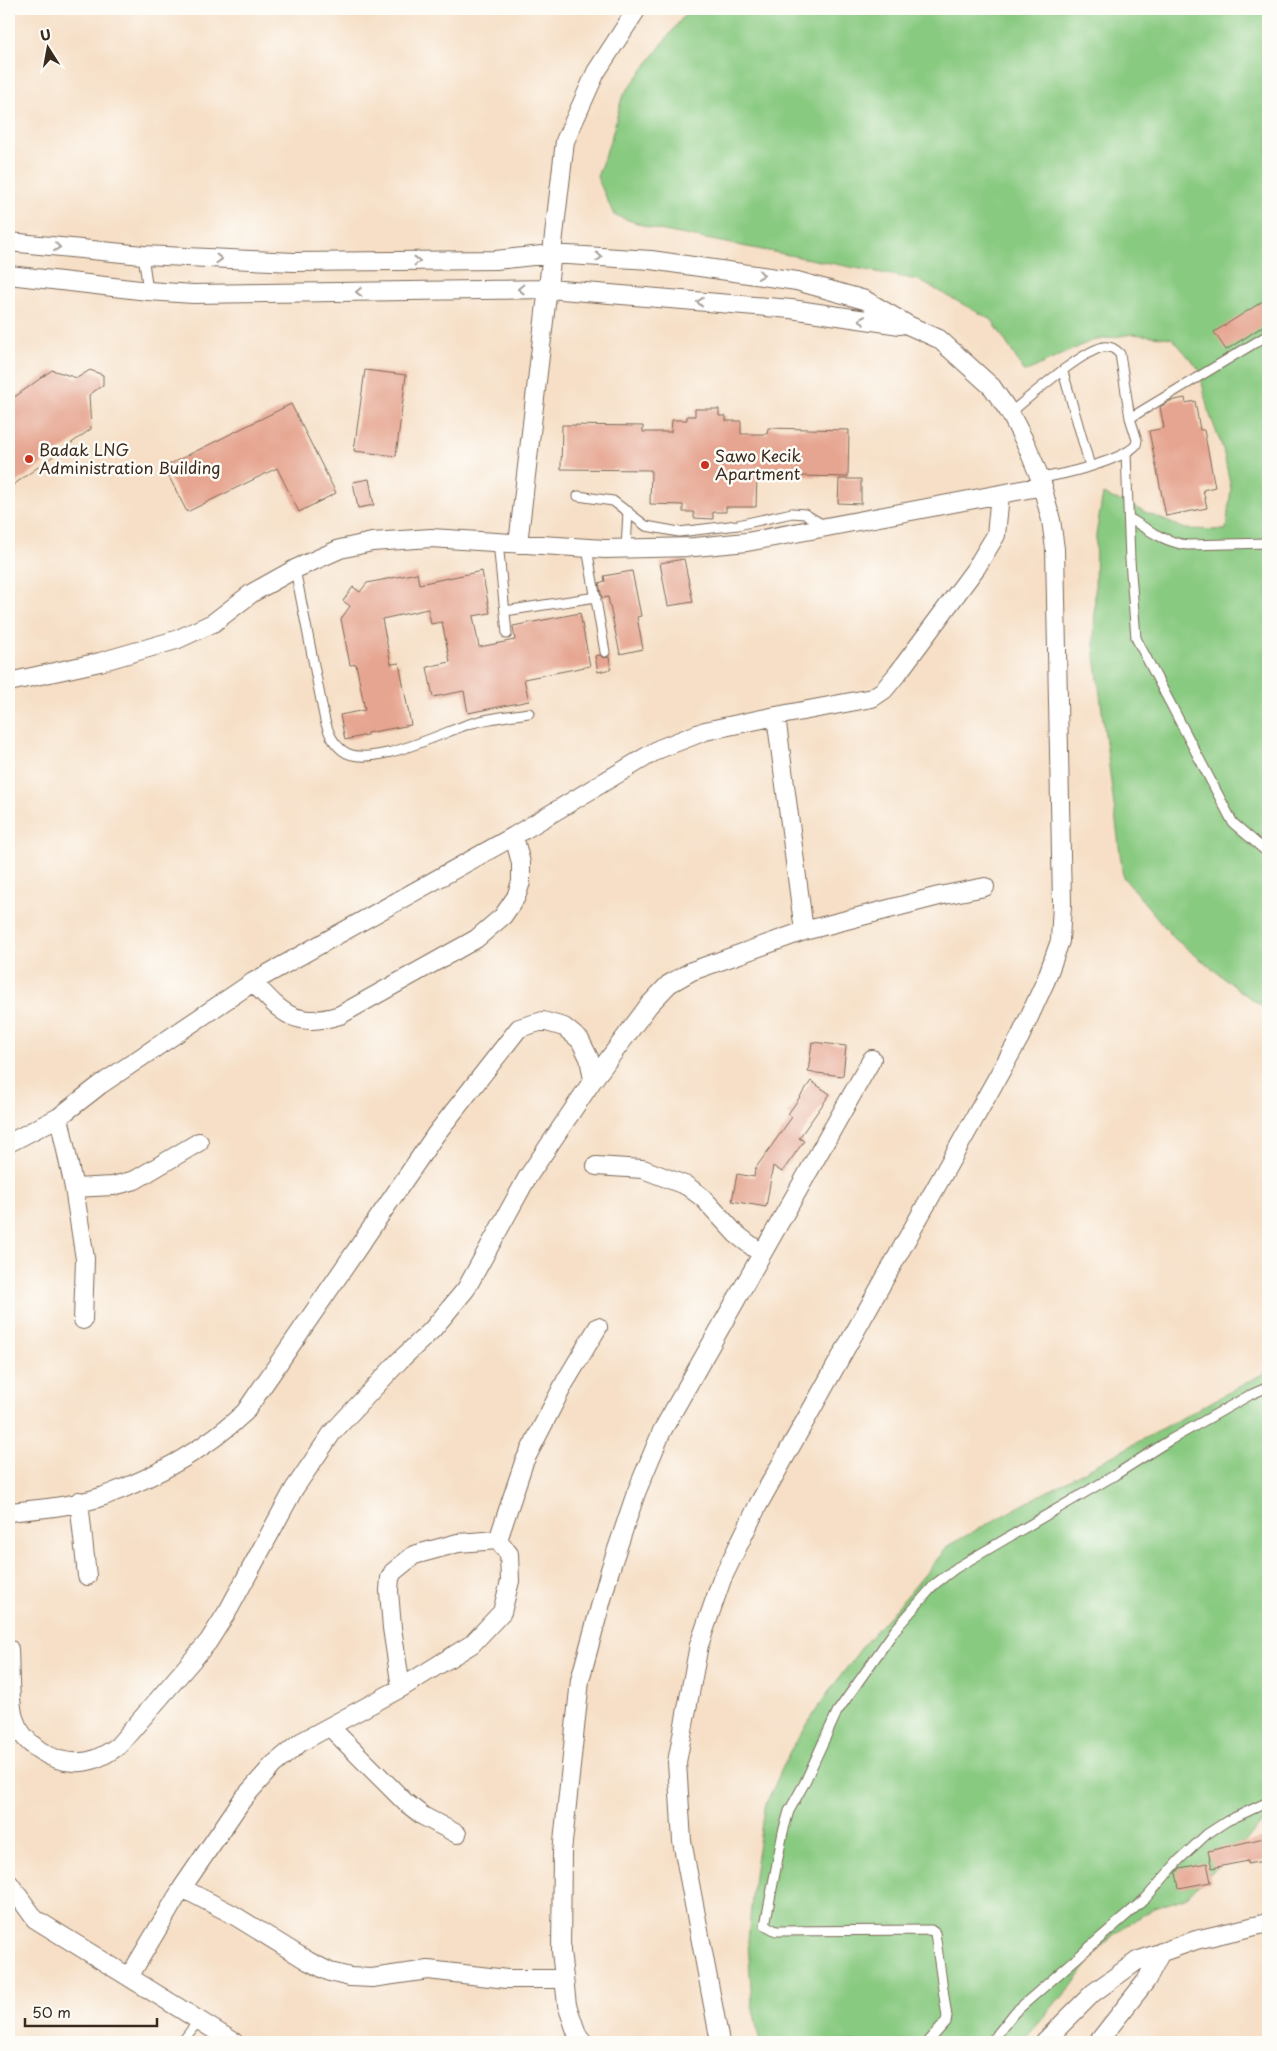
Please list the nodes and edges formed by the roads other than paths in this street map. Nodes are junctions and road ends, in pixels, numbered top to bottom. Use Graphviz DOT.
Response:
graph roads {
  1 [pos="637,9"];
  2 [pos="9,242"];
  3 [pos="551,254"];
  4 [pos="142,255"];
  5 [pos="9,275"];
  6 [pos="549,289"];
  7 [pos="148,291"];
  8 [pos="910,326"];
  9 [pos="1268,335"];
  10 [pos="1063,372"];
  11 [pos="1010,413"];
  12 [pos="1130,418"];
  13 [pos="1126,453"];
  14 [pos="1090,466"];
  15 [pos="1041,482"];
  16 [pos="1000,494"];
  17 [pos="578,496"];
  18 [pos="628,512"];
  19 [pos="1130,518"];
  20 [pos="826,526"];
  21 [pos="498,542"];
  22 [pos="1268,543"];
  23 [pos="518,544"];
  24 [pos="587,548"];
  25 [pos="626,549"];
  26 [pos="295,569"];
  27 [pos="596,597"];
  28 [pos="505,611"];
  29 [pos="508,634"];
  30 [pos="605,652"];
  31 [pos="9,682"];
  32 [pos="529,713"];
  33 [pos="776,716"];
  34 [pos="514,836"];
  35 [pos="1268,853"];
  36 [pos="985,887"];
  37 [pos="804,931"];
  38 [pos="252,982"];
  39 [pos="872,1059"];
  40 [pos="593,1080"];
  41 [pos="59,1117"];
  42 [pos="199,1142"];
  43 [pos="9,1144"];
  44 [pos="596,1166"];
  45 [pos="74,1188"];
  46 [pos="762,1254"];
  47 [pos="84,1320"];
  48 [pos="598,1327"];
  49 [pos="1268,1387"];
  50 [pos="79,1501"];
  51 [pos="9,1512"];
  52 [pos="498,1540"];
  53 [pos="87,1576"];
  54 [pos="9,1649"];
  55 [pos="401,1688"];
  56 [pos="330,1727"];
  57 [pos="1268,1802"];
  58 [pos="457,1834"];
  59 [pos="9,1883"];
  60 [pos="182,1888"];
  61 [pos="9,1900"];
  62 [pos="34,1919"];
  63 [pos="1268,1923"];
  64 [pos="1161,1952"];
  65 [pos="129,1977"];
  66 [pos="564,1979"];
  67 [pos="199,2020"];
  68 [pos="182,2042"];
  69 [pos="234,2042"];
  70 [pos="583,2042"];
  71 [pos="720,2042"];
  72 [pos="928,2042"];
  73 [pos="991,2042"];
  74 [pos="1044,2042"];
  75 [pos="1098,2042"];
  1 -- 3 [label="street"];
  2 -- 4 [label="street, one-way"];
  4 -- 3 [label="street, one-way"];
  3 -- 6 [label="street"];
  3 -- 8 [label="street, one-way"];
  4 -- 7 [label="lane"];
  5 -- 7 [label="street"];
  6 -- 7 [label="street, one-way"];
  8 -- 6 [label="street, one-way"];
  6 -- 23 [label="street"];
  8 -- 11 [label="street"];
  9 -- 12 [label="lane"];
  10 -- 11 [label="lane"];
  10 -- 12 [label="lane"];
  10 -- 14 [label="lane"];
  11 -- 15 [label="street"];
  12 -- 13 [label="lane"];
  13 -- 14 [label="lane"];
  13 -- 19 [label="lane"];
  14 -- 15 [label="lane"];
  15 -- 16 [label="street"];
  15 -- 71 [label="street"];
  16 -- 20 [label="street"];
  16 -- 33 [label="street"];
  17 -- 18 [label="lane"];
  18 -- 20 [label="lane"];
  18 -- 25 [label="lane"];
  19 -- 22 [label="lane"];
  19 -- 35 [label="lane"];
  20 -- 25 [label="street"];
  21 -- 23 [label="street"];
  21 -- 26 [label="street"];
  21 -- 28 [label="lane"];
  23 -- 24 [label="street"];
  24 -- 25 [label="street"];
  24 -- 27 [label="lane"];
  26 -- 31 [label="street"];
  26 -- 32 [label="lane"];
  27 -- 28 [label="lane"];
  27 -- 30 [label="lane"];
  28 -- 29 [label="lane"];
  33 -- 34 [label="street"];
  33 -- 37 [label="street"];
  34 -- 38 [label="street"];
  34 -- 38 [label="street"];
  36 -- 37 [label="street"];
  37 -- 40 [label="street"];
  38 -- 41 [label="street"];
  39 -- 46 [label="street"];
  40 -- 50 [label="street"];
  40 -- 54 [label="street"];
  41 -- 43 [label="street"];
  41 -- 45 [label="street"];
  42 -- 45 [label="street"];
  44 -- 46 [label="street"];
  45 -- 47 [label="street"];
  46 -- 66 [label="street"];
  48 -- 52 [label="street"];
  49 -- 72 [label="lane"];
  50 -- 51 [label="street"];
  50 -- 53 [label="street"];
  52 -- 55 [label="street"];
  52 -- 55 [label="street"];
  55 -- 56 [label="street"];
  56 -- 58 [label="street"];
  56 -- 60 [label="street"];
  57 -- 73 [label="lane"];
  59 -- 62 [label="street"];
  60 -- 65 [label="street"];
  60 -- 66 [label="street"];
  61 -- 62 [label="street"];
  62 -- 65 [label="street"];
  63 -- 64 [label="street"];
  64 -- 74 [label="street"];
  64 -- 75 [label="street"];
  65 -- 67 [label="street"];
  66 -- 70 [label="street"];
  67 -- 68 [label="lane"];
  67 -- 69 [label="street"];
}
